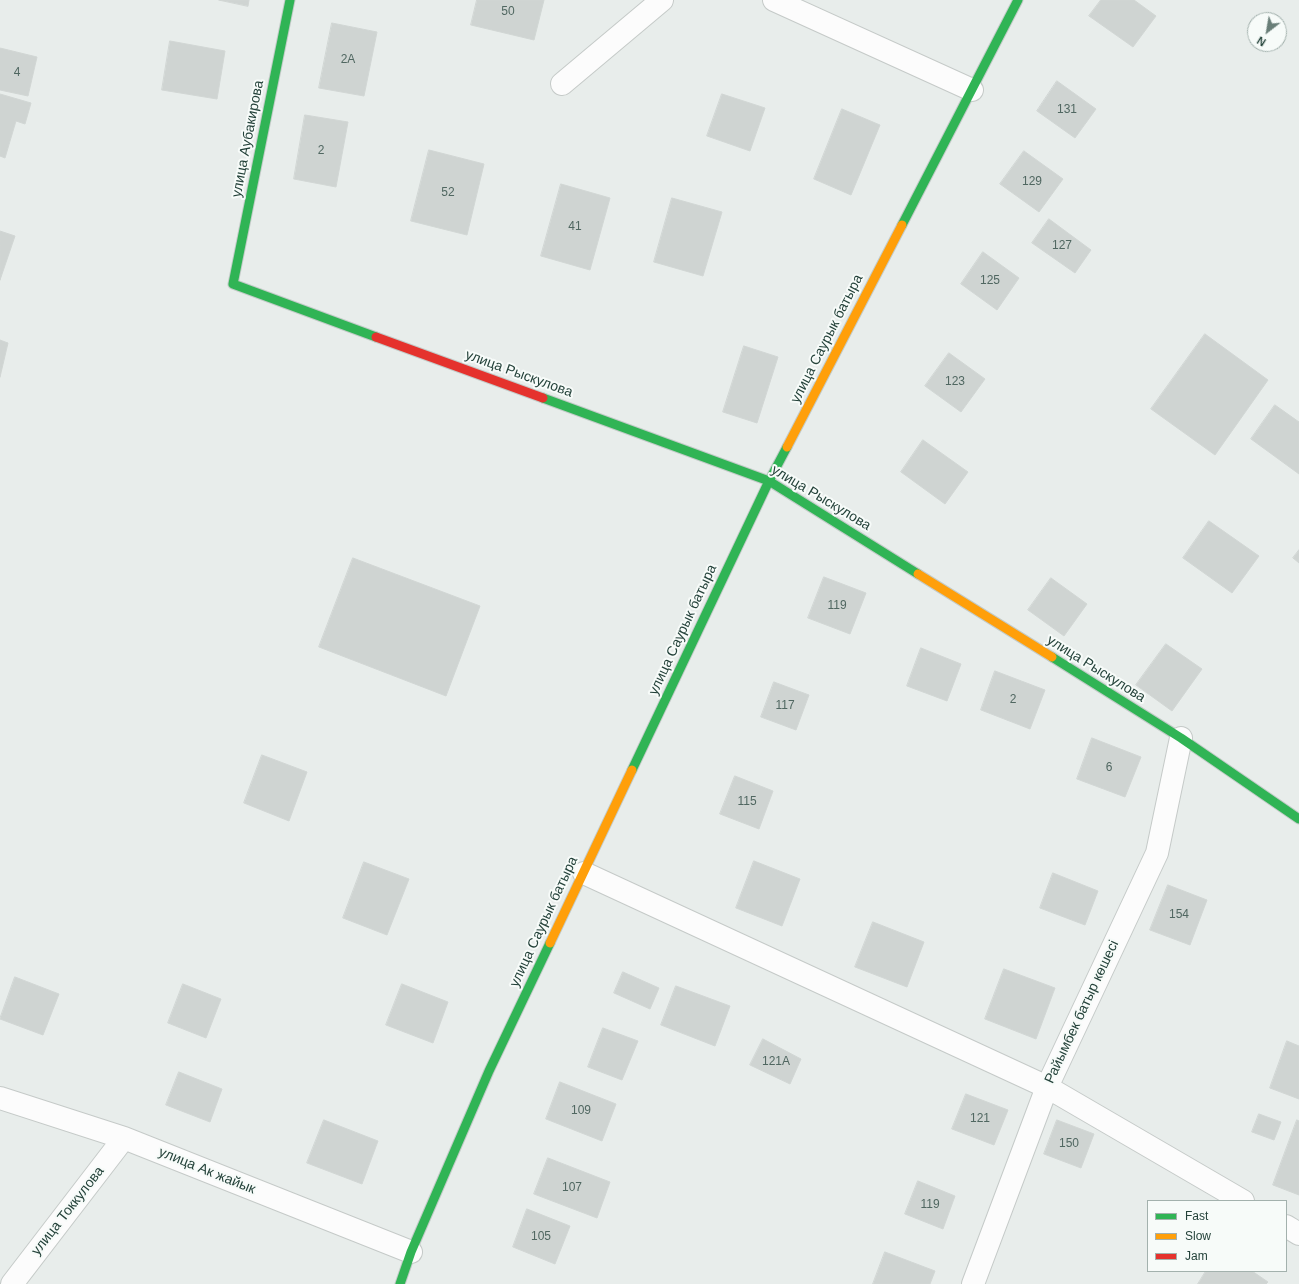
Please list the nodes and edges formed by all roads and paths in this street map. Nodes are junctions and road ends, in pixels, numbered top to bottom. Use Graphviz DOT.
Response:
graph roads {
  1 [pos="290,0"];
  2 [pos="662,0"];
  3 [pos="774,0"];
  4 [pos="1018,0"];
  5 [pos="562,84"];
  6 [pos="972,90"];
  7 [pos="233,284"];
  8 [pos="769,481"];
  9 [pos="1181,738"];
  10 [pos="1299,819"];
  11 [pos="584,873"];
  12 [pos="1047,1087"];
  13 [pos="0,1098"];
  14 [pos="124,1138"];
  15 [pos="1241,1200"];
  16 [pos="1287,1227"];
  17 [pos="1299,1234"];
  18 [pos="411,1252"];
  19 [pos="12,1284"];
  20 [pos="400,1284"];
  21 [pos="973,1284"];
  1 -- 7 [label="street, улица Аубакирова"];
  2 -- 5 [label="street"];
  3 -- 6 [label="street"];
  4 -- 6 [label="street, улица Саурык батыра"];
  6 -- 8 [label="street, улица Саурык батыра"];
  7 -- 8 [label="street, улица Рыскулова"];
  8 -- 9 [label="street, улица Рыскулова"];
  8 -- 11 [label="street, улица Саурык батыра"];
  9 -- 10 [label="street, улица Рыскулова"];
  9 -- 12 [label="street, Райымбек батыр көшесі"];
  11 -- 12 [label="street"];
  11 -- 18 [label="street, улица Саурык батыра"];
  12 -- 15 [label="street"];
  12 -- 21 [label="street, Райымбек батыр көшесі"];
  13 -- 14 [label="street, улица Ак жайык"];
  14 -- 18 [label="street, улица Ак жайык"];
  14 -- 19 [label="street, улица Токкулова"];
  16 -- 17 [label="street"];
  18 -- 20 [label="street, улица Саурык батыра"];
}
